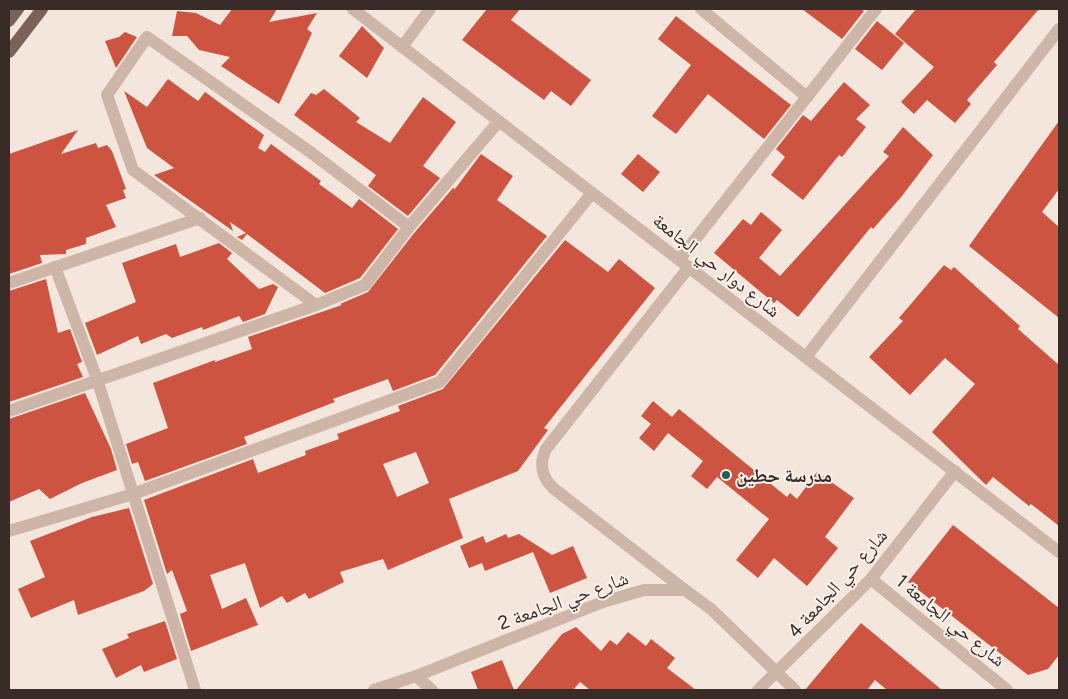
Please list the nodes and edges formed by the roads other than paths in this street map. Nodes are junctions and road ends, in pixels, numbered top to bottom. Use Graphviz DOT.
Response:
graph roads {
  1 [pos="18,9"];
  2 [pos="42,9"];
  3 [pos="353,9"];
  4 [pos="430,9"];
  5 [pos="701,9"];
  6 [pos="876,9"];
  7 [pos="716,14"];
  8 [pos="9,21"];
  9 [pos="1059,29"];
  10 [pos="1049,44"];
  11 [pos="402,47"];
  12 [pos="9,52"];
  13 [pos="1059,52"];
  14 [pos="806,97"];
  15 [pos="499,121"];
  16 [pos="592,193"];
  17 [pos="200,218"];
  18 [pos="409,226"];
  19 [pos="684,264"];
  20 [pos="55,267"];
  21 [pos="9,283"];
  22 [pos="316,305"];
  23 [pos="806,357"];
  24 [pos="97,379"];
  25 [pos="9,411"];
  26 [pos="955,471"];
  27 [pos="133,494"];
  28 [pos="9,531"];
  29 [pos="1059,552"];
  30 [pos="871,579"];
  31 [pos="685,590"];
  32 [pos="778,674"];
  33 [pos="416,676"];
  34 [pos="195,690"];
  35 [pos="374,690"];
  36 [pos="432,690"];
  37 [pos="758,690"];
  38 [pos="795,690"];
  39 [pos="1007,690"];
  1 -- 8 [label="main road"];
  2 -- 12 [label="main road"];
  3 -- 11 [label="street, شارع دوار حي الجامعة"];
  4 -- 11 [label="street"];
  5 -- 7 [label="street"];
  6 -- 14 [label="street"];
  7 -- 14 [label="street"];
  9 -- 10 [label="street"];
  10 -- 13 [label="street"];
  10 -- 23 [label="street"];
  11 -- 15 [label="street, شارع دوار حي الجامعة"];
  14 -- 19 [label="street"];
  15 -- 16 [label="street, شارع دوار حي الجامعة"];
  15 -- 18 [label="street"];
  16 -- 19 [label="street, شارع دوار حي الجامعة"];
  16 -- 27 [label="street"];
  17 -- 18 [label="street"];
  17 -- 20 [label="street"];
  17 -- 22 [label="street"];
  18 -- 22 [label="street"];
  19 -- 23 [label="street, شارع دوار حي الجامعة"];
  19 -- 31 [label="street"];
  20 -- 21 [label="street"];
  20 -- 24 [label="street"];
  22 -- 24 [label="street"];
  23 -- 26 [label="street, شارع دوار حي الجامعة"];
  24 -- 25 [label="street"];
  24 -- 27 [label="street"];
  26 -- 29 [label="street, شارع دوار حي الجامعة"];
  26 -- 30 [label="street, شارع حي الجامعة 4"];
  27 -- 28 [label="street"];
  27 -- 34 [label="street"];
  30 -- 32 [label="street, شارع حي الجامعة 4"];
  30 -- 39 [label="street, شارع حي الجامعة 1"];
  31 -- 32 [label="street"];
  31 -- 33 [label="street, شارع حي الجامعة 2"];
  32 -- 37 [label="street, شارع حي الجامعة 4"];
  32 -- 38 [label="street"];
  33 -- 35 [label="street, شارع حي الجامعة 2"];
  33 -- 36 [label="street"];
}
